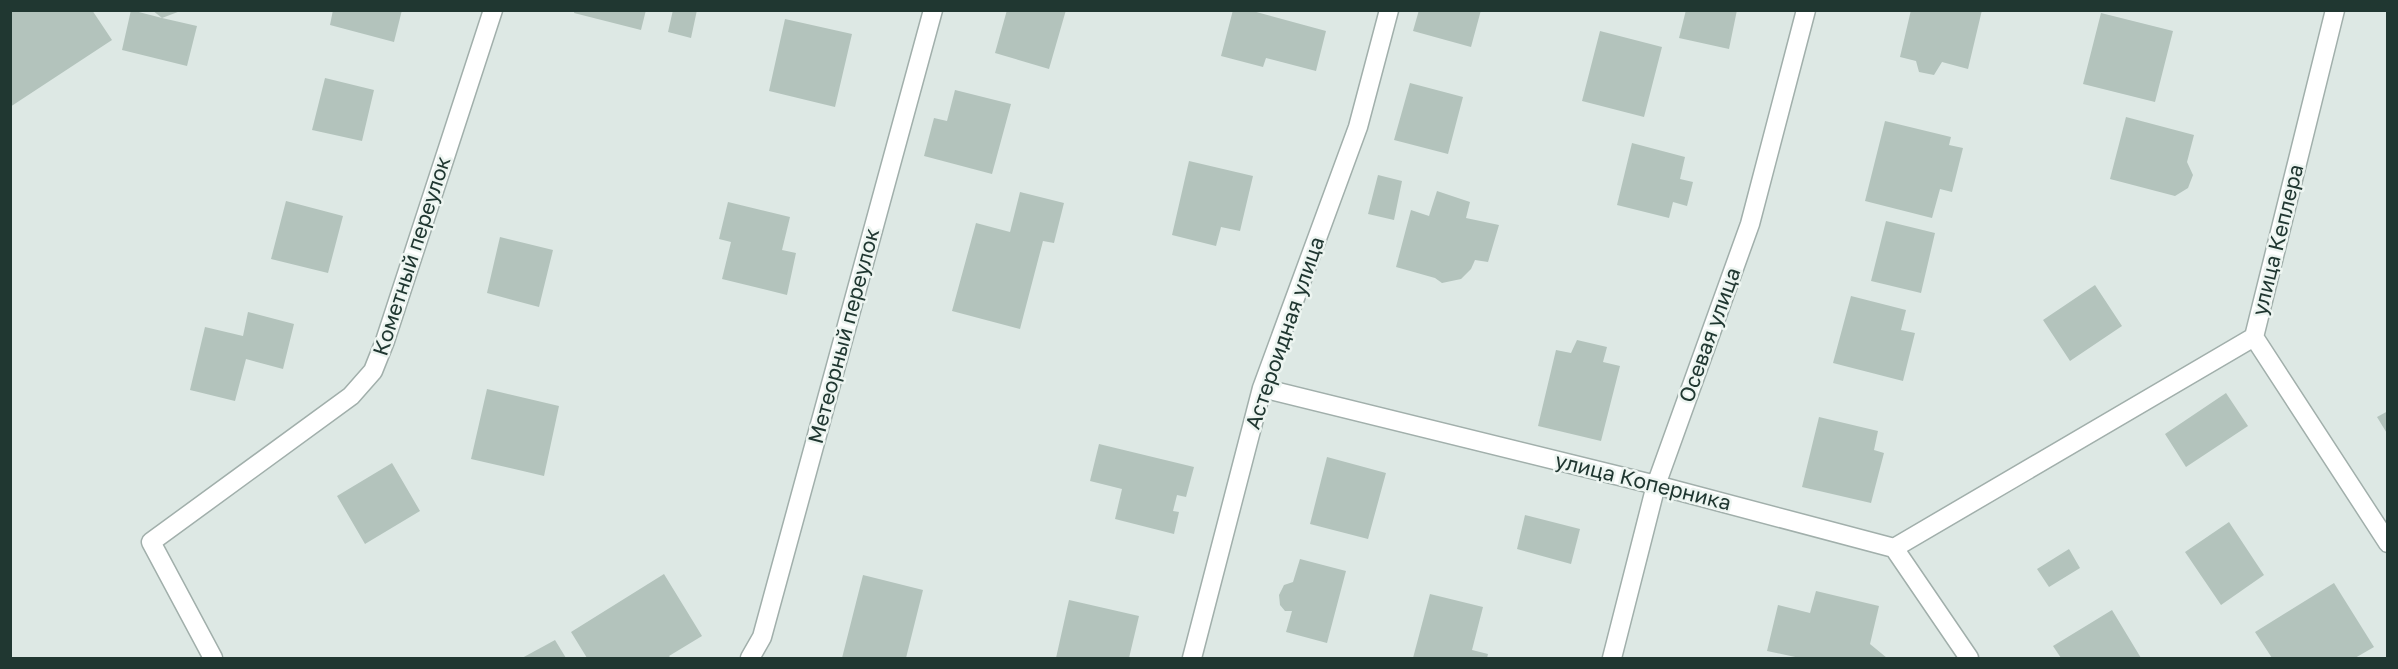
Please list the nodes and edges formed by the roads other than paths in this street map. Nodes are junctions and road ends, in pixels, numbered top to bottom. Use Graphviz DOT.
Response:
graph roads {
  1 [pos="493,10"];
  2 [pos="933,10"];
  3 [pos="1389,10"];
  4 [pos="1806,10"];
  5 [pos="2335,10"];
  6 [pos="2254,337"];
  7 [pos="1262,388"];
  8 [pos="1656,485"];
  9 [pos="2388,543"];
  10 [pos="1894,548"];
  11 [pos="213,658"];
  12 [pos="750,658"];
  13 [pos="1192,658"];
  14 [pos="1612,658"];
  15 [pos="1969,658"];
  1 -- 11 [label="street, Кометный переулок"];
  2 -- 12 [label="street, Метеорный переулок"];
  3 -- 7 [label="street, Астероидная улица"];
  4 -- 8 [label="street, Осевая улица"];
  5 -- 6 [label="street, улица Кеплера"];
  6 -- 9 [label="street, улица Кеплера"];
  6 -- 10 [label="street"];
  7 -- 8 [label="street, улица Коперника"];
  7 -- 13 [label="street, Астероидная улица"];
  8 -- 10 [label="street, улица Коперника"];
  8 -- 14 [label="street, Осевая улица"];
  10 -- 15 [label="street"];
}
